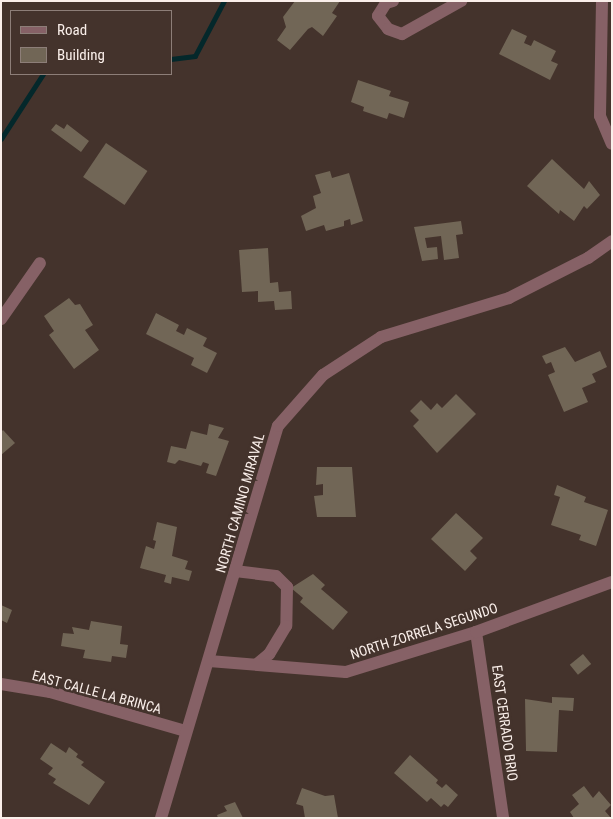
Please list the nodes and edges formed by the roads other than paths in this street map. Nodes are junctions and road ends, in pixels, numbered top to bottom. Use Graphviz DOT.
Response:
graph roads {
  1 [pos="393,1"];
  2 [pos="461,1"];
  3 [pos="602,1"];
  4 [pos="612,144"];
  5 [pos="612,240"];
  6 [pos="40,263"];
  7 [pos="1,319"];
  8 [pos="235,571"];
  9 [pos="612,582"];
  10 [pos="476,632"];
  11 [pos="209,661"];
  12 [pos="257,664"];
  13 [pos="1,684"];
  14 [pos="185,731"];
  15 [pos="162,818"];
  16 [pos="503,818"];
  1 -- 2 [label="street"];
  3 -- 4 [label="street"];
  5 -- 8 [label="street, NORTH CAMINO MIRAVAL"];
  6 -- 7 [label="street"];
  8 -- 11 [label="street, NORTH CAMINO MIRAVAL"];
  8 -- 12 [label="street"];
  9 -- 10 [label="street, NORTH ZORRELA SEGUNDO"];
  10 -- 12 [label="street, NORTH ZORRELA SEGUNDO"];
  10 -- 16 [label="street, EAST CERRADO BRIO"];
  11 -- 12 [label="street, NORTH ZORRELA SEGUNDO"];
  11 -- 14 [label="street, NORTH CAMINO MIRAVAL"];
  13 -- 14 [label="street, EAST CALLE LA BRINCA"];
  14 -- 15 [label="street, NORTH CAMINO MIRAVAL"];
}
